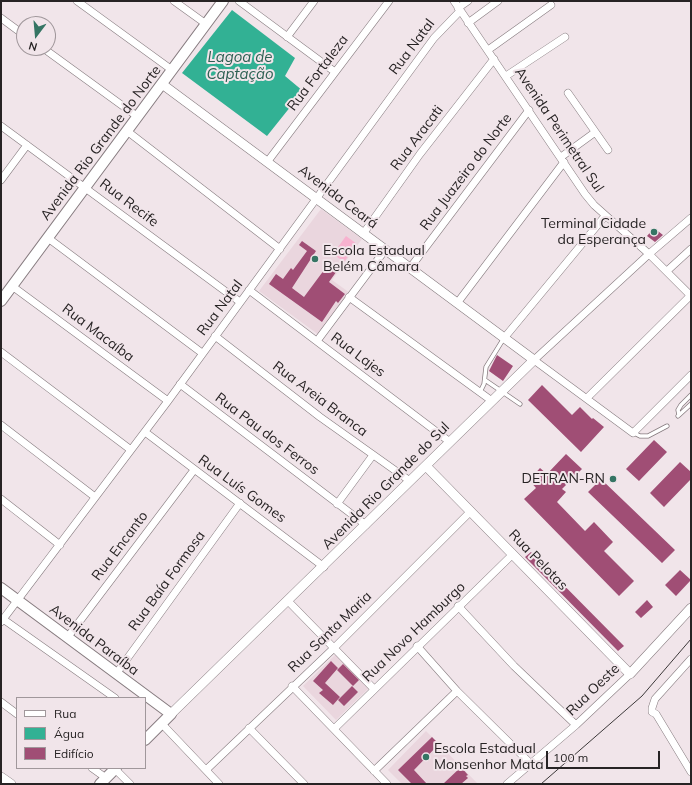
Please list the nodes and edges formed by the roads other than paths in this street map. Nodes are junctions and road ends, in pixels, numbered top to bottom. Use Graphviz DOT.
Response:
graph roads {
  1 [pos="77,1"];
  2 [pos="174,1"];
  3 [pos="223,1"];
  4 [pos="239,1"];
  5 [pos="314,1"];
  6 [pos="389,1"];
  7 [pos="468,1"];
  8 [pos="498,1"];
  9 [pos="552,4"];
  10 [pos="457,6"];
  11 [pos="1,18"];
  12 [pos="468,22"];
  13 [pos="206,24"];
  14 [pos="16,29"];
  15 [pos="287,37"];
  16 [pos="565,37"];
  17 [pos="488,50"];
  18 [pos="53,56"];
  19 [pos="494,59"];
  20 [pos="172,70"];
  21 [pos="335,72"];
  22 [pos="506,76"];
  23 [pos="162,84"];
  24 [pos="568,93"];
  25 [pos="529,110"];
  26 [pos="138,117"];
  27 [pos="1,126"];
  28 [pos="127,132"];
  29 [pos="594,133"];
  30 [pos="27,145"];
  31 [pos="608,150"];
  32 [pos="562,159"];
  33 [pos="268,162"];
  34 [pos="1,180"];
  35 [pos="86,187"];
  36 [pos="317,199"];
  37 [pos="605,216"];
  38 [pos="691,218"];
  39 [pos="363,234"];
  40 [pos="48,238"];
  41 [pos="280,249"];
  42 [pos="691,249"];
  43 [pos="384,250"];
  44 [pos="649,254"];
  45 [pos="410,268"];
  46 [pos="667,271"];
  47 [pos="12,286"];
  48 [pos="249,290"];
  49 [pos="691,295"];
  50 [pos="349,297"];
  51 [pos="1,301"];
  52 [pos="240,302"];
  53 [pos="458,302"];
  54 [pos="215,336"];
  55 [pos="505,337"];
  56 [pos="317,341"];
  57 [pos="1,352"];
  58 [pos="202,353"];
  59 [pos="534,360"];
  60 [pos="691,375"];
  61 [pos="485,380"];
  62 [pos="180,384"];
  63 [pos="502,391"];
  64 [pos="480,392"];
  65 [pos="691,395"];
  66 [pos="587,398"];
  67 [pos="168,401"];
  68 [pos="492,401"];
  69 [pos="520,404"];
  70 [pos="691,404"];
  71 [pos="1,426"];
  72 [pos="667,426"];
  73 [pos="145,432"];
  74 [pos="633,432"];
  75 [pos="450,442"];
  76 [pos="131,450"];
  77 [pos="373,455"];
  78 [pos="426,466"];
  79 [pos="194,470"];
  80 [pos="410,482"];
  81 [pos="95,497"];
  82 [pos="1,499"];
  83 [pos="240,503"];
  84 [pos="337,504"];
  85 [pos="471,511"];
  86 [pos="366,525"];
  87 [pos="60,544"];
  88 [pos="513,554"];
  89 [pos="324,567"];
  90 [pos="1,588"];
  91 [pos="17,600"];
  92 [pos="288,601"];
  93 [pos="458,606"];
  94 [pos="691,608"];
  95 [pos="2,620"];
  96 [pos="67,638"];
  97 [pos="417,646"];
  98 [pos="334,648"];
  99 [pos="691,660"];
  100 [pos="116,674"];
  101 [pos="630,674"];
  102 [pos="292,686"];
  103 [pos="374,689"];
  104 [pos="457,691"];
  105 [pos="114,697"];
  106 [pos="1,702"];
  107 [pos="16,713"];
  108 [pos="171,714"];
  109 [pos="162,724"];
  110 [pos="576,725"];
  111 [pos="249,728"];
  112 [pos="334,729"];
  113 [pos="146,739"];
  114 [pos="531,764"];
  115 [pos="93,769"];
  116 [pos="116,769"];
  117 [pos="206,770"];
  118 [pos="374,771"];
  119 [pos="691,772"];
  120 [pos="1,777"];
  121 [pos="103,781"];
  122 [pos="11,784"];
  123 [pos="130,784"];
  124 [pos="219,784"];
  125 [pos="304,784"];
  126 [pos="386,784"];
  127 [pos="507,784"];
  1 -- 20 [label="street"];
  2 -- 13 [label="street"];
  3 -- 13 [label="main road, Avenida Rio Grande do Norte"];
  4 -- 15 [label="street"];
  5 -- 15 [label="street"];
  6 -- 21 [label="street, Rua Fortaleza"];
  7 -- 10 [label="street, Rua Natal"];
  8 -- 12 [label="street"];
  9 -- 17 [label="street"];
  10 -- 12 [label="street, Avenida Perimetral Sul"];
  10 -- 36 [label="street, Rua Natal"];
  11 -- 14 [label="street"];
  12 -- 17 [label="street, Avenida Perimetral Sul"];
  13 -- 20 [label="main road, Avenida Rio Grande do Norte"];
  15 -- 21 [label="street"];
  16 -- 22 [label="street"];
  17 -- 19 [label="street, Avenida Perimetral Sul"];
  18 -- 26 [label="street"];
  19 -- 22 [label="street, Avenida Perimetral Sul"];
  19 -- 39 [label="street, Rua Aracati"];
  20 -- 23 [label="main road, Avenida Rio Grande do Norte"];
  21 -- 33 [label="street, Rua Fortaleza"];
  22 -- 25 [label="street, Avenida Perimetral Sul"];
  23 -- 26 [label="main road, Avenida Rio Grande do Norte"];
  23 -- 33 [label="street, Avenida Ceará"];
  24 -- 29 [label="street"];
  25 -- 32 [label="street, Avenida Perimetral Sul"];
  25 -- 45 [label="street, Rua Juazeiro do Norte"];
  26 -- 28 [label="main road, Avenida Rio Grande do Norte"];
  27 -- 30 [label="street, Rua Recife"];
  28 -- 35 [label="main road, Avenida Rio Grande do Norte"];
  28 -- 41 [label="street"];
  29 -- 31 [label="street"];
  29 -- 32 [label="street"];
  30 -- 34 [label="street"];
  30 -- 35 [label="street, Rua Recife"];
  32 -- 37 [label="street, Avenida Perimetral Sul"];
  32 -- 53 [label="street"];
  33 -- 36 [label="street, Avenida Ceará"];
  35 -- 40 [label="main road, Avenida Rio Grande do Norte"];
  35 -- 52 [label="street, Rua Recife"];
  36 -- 39 [label="street, Avenida Ceará"];
  36 -- 41 [label="street, Rua Natal"];
  37 -- 44 [label="street, Avenida Perimetral Sul"];
  37 -- 55 [label="street"];
  38 -- 44 [label="street, Avenida Rio Grande do Sul"];
  39 -- 43 [label="street, Avenida Ceará"];
  40 -- 47 [label="main road, Avenida Rio Grande do Norte"];
  40 -- 58 [label="street"];
  41 -- 48 [label="street, Rua Natal"];
  42 -- 46 [label="street"];
  43 -- 45 [label="street, Avenida Ceará"];
  43 -- 50 [label="street"];
  44 -- 46 [label="street, Avenida Perimetral Sul"];
  44 -- 59 [label="street, Avenida Rio Grande do Sul"];
  45 -- 53 [label="street, Avenida Ceará"];
  46 -- 49 [label="street, Avenida Perimetral Sul"];
  47 -- 51 [label="main road, Avenida Rio Grande do Norte"];
  47 -- 67 [label="street, Rua Macaíba"];
  48 -- 52 [label="street, Rua Natal"];
  48 -- 56 [label="street, Rua Lajes"];
  49 -- 66 [label="street"];
  50 -- 56 [label="street"];
  50 -- 64 [label="street"];
  52 -- 54 [label="street, Rua Natal"];
  53 -- 55 [label="street, Avenida Ceará"];
  54 -- 58 [label="street, Rua Natal"];
  54 -- 77 [label="street, Rua Areia Branca"];
  55 -- 59 [label="street, Avenida Ceará"];
  55 -- 61 [label="lane"];
  56 -- 75 [label="street, Rua Lajes"];
  57 -- 76 [label="street"];
  58 -- 62 [label="street, Rua Natal"];
  59 -- 63 [label="street, Avenida Rio Grande do Sul"];
  59 -- 66 [label="street, Avenida Ceará"];
  60 -- 74 [label="street"];
  61 -- 63 [label="lane"];
  61 -- 64 [label="lane"];
  62 -- 67 [label="street, Rua Natal"];
  62 -- 84 [label="street, Rua Pau dos Ferros"];
  63 -- 68 [label="street, Avenida Rio Grande do Sul"];
  63 -- 69 [label="lane"];
  64 -- 68 [label="street"];
  65 -- 70 [label="lane"];
  66 -- 74 [label="street, Avenida Ceará"];
  67 -- 73 [label="street, Rua Natal"];
  68 -- 75 [label="street, Avenida Rio Grande do Sul"];
  71 -- 81 [label="street"];
  72 -- 74 [label="lane"];
  73 -- 76 [label="street, Rua Natal"];
  73 -- 79 [label="street, Rua Luís Gomes"];
  75 -- 78 [label="street, Avenida Rio Grande do Sul"];
  76 -- 81 [label="street, Rua Natal"];
  77 -- 80 [label="street, Rua Areia Branca"];
  77 -- 84 [label="street"];
  78 -- 80 [label="street, Avenida Rio Grande do Sul"];
  78 -- 85 [label="street, Rua Pelotas"];
  79 -- 83 [label="street, Rua Luís Gomes"];
  79 -- 96 [label="street, Rua Encanto"];
  80 -- 86 [label="street, Avenida Rio Grande do Sul"];
  81 -- 87 [label="street, Rua Natal"];
  82 -- 87 [label="street"];
  83 -- 89 [label="street, Rua Luís Gomes"];
  83 -- 100 [label="street, Rua Baía Formosa"];
  84 -- 86 [label="street, Rua Pau dos Ferros"];
  85 -- 88 [label="street, Rua Pelotas"];
  85 -- 98 [label="street, Rua Santa Maria"];
  86 -- 89 [label="street, Avenida Rio Grande do Sul"];
  87 -- 91 [label="street, Rua Natal"];
  88 -- 93 [label="street, Rua Novo Hamburgo"];
  88 -- 101 [label="street, Rua Pelotas"];
  89 -- 92 [label="street, Avenida Rio Grande do Sul"];
  90 -- 91 [label="main road, Avenida Paraíba"];
  91 -- 95 [label="street, Rua Natal"];
  91 -- 96 [label="main road, Avenida Paraíba"];
  92 -- 98 [label="street"];
  92 -- 108 [label="street, Avenida Rio Grande do Sul"];
  93 -- 97 [label="street, Rua Novo Hamburgo"];
  93 -- 110 [label="street"];
  94 -- 101 [label="street, Rua Oeste"];
  95 -- 105 [label="street"];
  96 -- 100 [label="main road, Avenida Paraíba"];
  97 -- 103 [label="street, Rua Novo Hamburgo"];
  97 -- 104 [label="street"];
  98 -- 102 [label="street, Rua Santa Maria"];
  98 -- 103 [label="street"];
  99 -- 119 [label="street"];
  100 -- 108 [label="main road, Avenida Paraíba"];
  101 -- 110 [label="street, Rua Oeste"];
  102 -- 111 [label="street, Rua Santa Maria"];
  102 -- 112 [label="street"];
  103 -- 112 [label="street, Rua Novo Hamburgo"];
  104 -- 114 [label="street"];
  104 -- 118 [label="street"];
  106 -- 107 [label="street"];
  108 -- 109 [label="main road, Avenida Rio Grande do Sul"];
  109 -- 113 [label="main road, Avenida Rio Grande do Sul"];
  109 -- 117 [label="street"];
  110 -- 114 [label="street, Rua Oeste"];
  111 -- 117 [label="street, Rua Santa Maria"];
  111 -- 125 [label="street"];
  112 -- 118 [label="street"];
  114 -- 127 [label="street, Rua Oeste"];
  115 -- 121 [label="street"];
  116 -- 121 [label="main road"];
  116 -- 123 [label="street"];
  117 -- 124 [label="street"];
  118 -- 126 [label="street"];
  120 -- 122 [label="street"];
}
